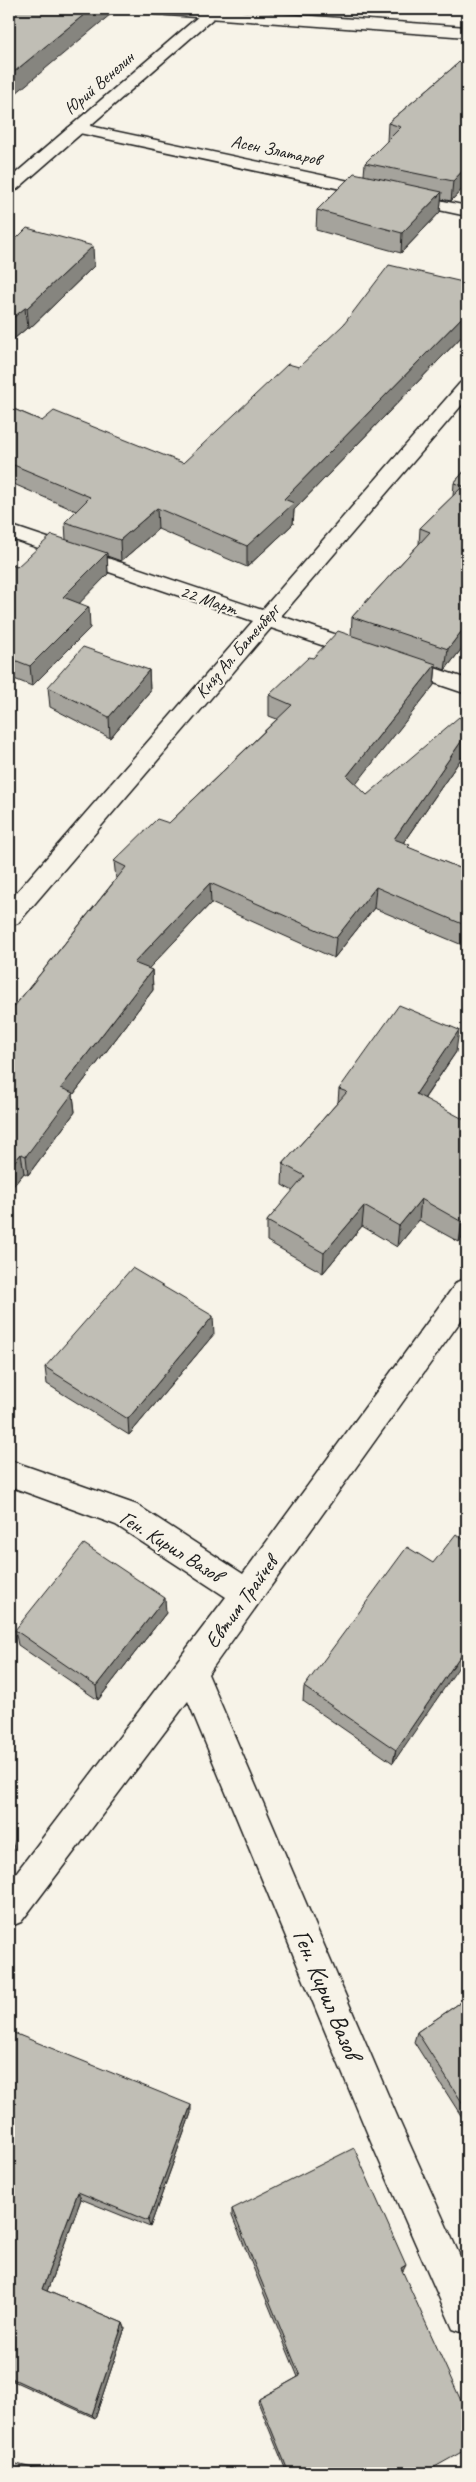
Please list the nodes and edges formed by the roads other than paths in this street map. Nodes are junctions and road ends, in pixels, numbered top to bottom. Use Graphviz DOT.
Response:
graph roads {
  1 [pos="154,9"];
  2 [pos="213,11"];
  3 [pos="467,32"];
  4 [pos="76,128"];
  5 [pos="9,187"];
  6 [pos="467,211"];
  7 [pos="467,387"];
  8 [pos="9,532"];
  9 [pos="265,619"];
  10 [pos="467,687"];
  11 [pos="9,917"];
  12 [pos="467,1290"];
  13 [pos="9,1473"];
  14 [pos="247,1594"];
  15 [pos="191,1671"];
  16 [pos="9,1910"];
  17 [pos="467,2316"];
  1 -- 2 [label="street"];
  2 -- 3 [label="street"];
  2 -- 4 [label="street, Юрий Венелин"];
  4 -- 5 [label="street, Юрий Венелин"];
  4 -- 6 [label="street, Асен Златаров"];
  7 -- 9 [label="street, Княз Ал. Батенберг"];
  8 -- 9 [label="street, 22 Март"];
  9 -- 10 [label="street, 22 Март"];
  9 -- 11 [label="street, Княз Ал. Батенберг"];
  12 -- 14 [label="street, Евтим Трайчев"];
  13 -- 14 [label="street, Ген. Кирил Вазов"];
  14 -- 15 [label="street, Евтим Трайчев"];
  15 -- 16 [label="street, Евтим Трайчев"];
  15 -- 17 [label="street, Ген. Кирил Вазов"];
}
